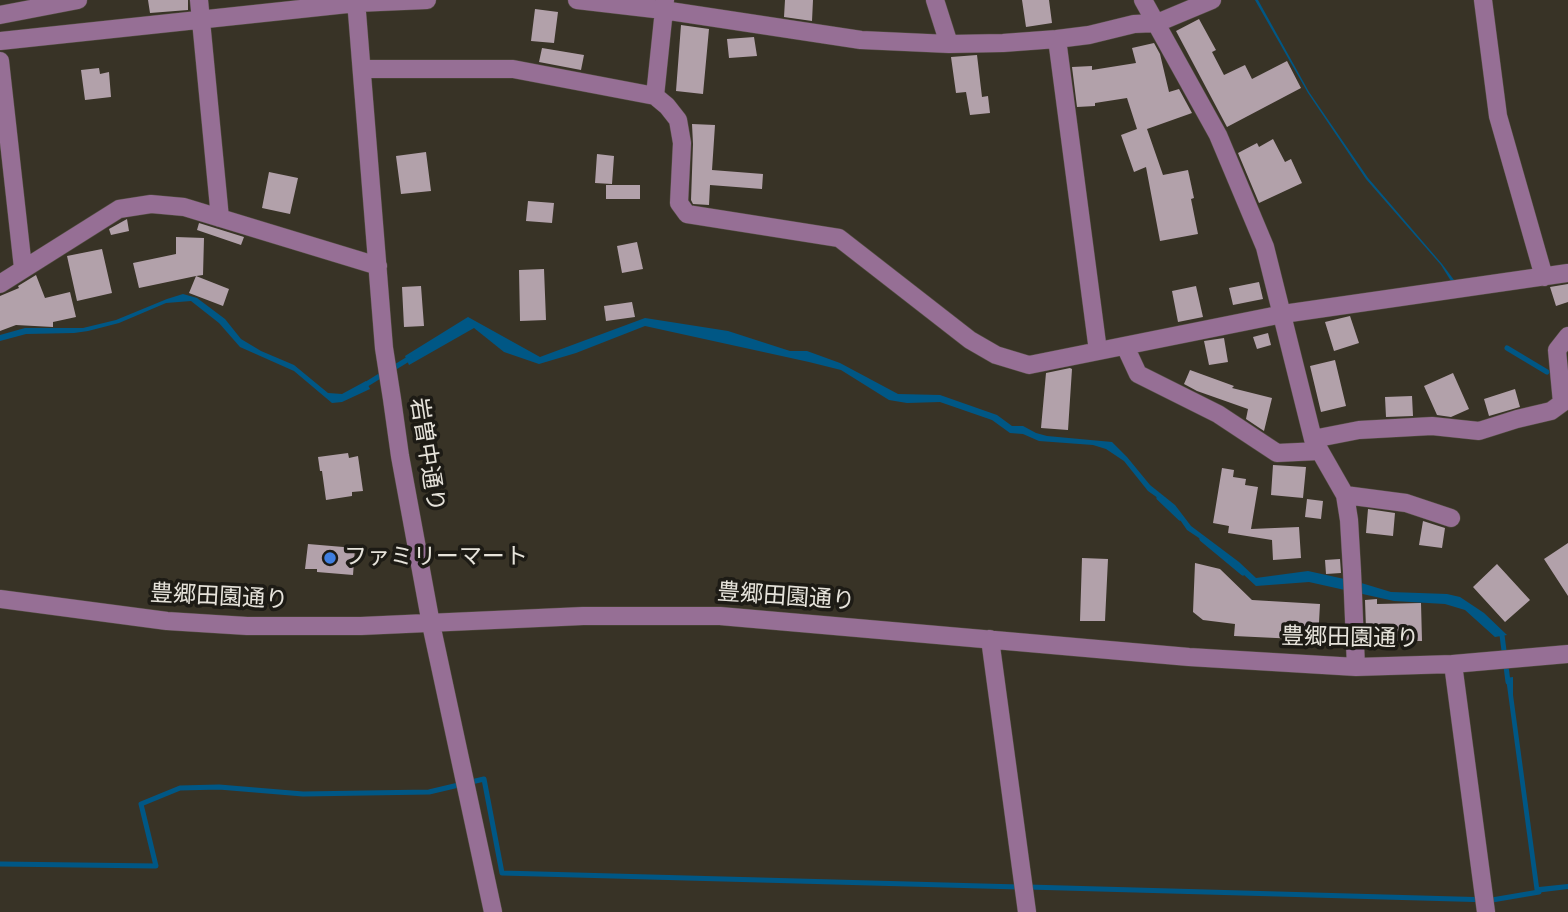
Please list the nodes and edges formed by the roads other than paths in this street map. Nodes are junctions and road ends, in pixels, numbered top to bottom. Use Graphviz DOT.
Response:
graph roads {
  1 [pos="78,0"];
  2 [pos="199,0"];
  3 [pos="427,0"];
  4 [pos="577,0"];
  5 [pos="935,0"];
  6 [pos="1143,0"];
  7 [pos="1212,0"];
  8 [pos="1483,0"];
  9 [pos="356,2"];
  10 [pos="664,5"];
  11 [pos="0,15"];
  12 [pos="201,20"];
  13 [pos="1157,23"];
  14 [pos="1057,39"];
  15 [pos="0,41"];
  16 [pos="949,44"];
  17 [pos="0,61"];
  18 [pos="362,69"];
  19 [pos="655,96"];
  20 [pos="220,218"];
  21 [pos="378,266"];
  22 [pos="23,268"];
  23 [pos="1568,273"];
  24 [pos="1545,276"];
  25 [pos="0,284"];
  26 [pos="1283,314"];
  27 [pos="1568,336"];
  28 [pos="1125,346"];
  29 [pos="1098,351"];
  30 [pos="1316,445"];
  31 [pos="1345,495"];
  32 [pos="1451,518"];
  33 [pos="0,599"];
  34 [pos="431,624"];
  35 [pos="990,639"];
  36 [pos="1568,654"];
  37 [pos="1453,664"];
  38 [pos="1356,667"];
  39 [pos="493,912"];
  40 [pos="1027,912"];
  41 [pos="1486,912"];
  1 -- 11 [label="street"];
  2 -- 12 [label="street"];
  3 -- 9 [label="street"];
  4 -- 10 [label="street"];
  5 -- 16 [label="street"];
  6 -- 13 [label="street"];
  7 -- 13 [label="street"];
  8 -- 24 [label="street"];
  9 -- 12 [label="street"];
  9 -- 18 [label="street, 岩曽中通り"];
  10 -- 16 [label="street"];
  10 -- 19 [label="street"];
  12 -- 15 [label="street"];
  12 -- 20 [label="street"];
  13 -- 14 [label="street"];
  13 -- 26 [label="street"];
  14 -- 16 [label="street"];
  14 -- 29 [label="street"];
  17 -- 22 [label="street"];
  18 -- 19 [label="street"];
  18 -- 21 [label="street, 岩曽中通り"];
  19 -- 29 [label="street"];
  20 -- 21 [label="street"];
  20 -- 22 [label="street"];
  21 -- 34 [label="street, 岩曽中通り"];
  22 -- 25 [label="street"];
  23 -- 24 [label="street"];
  24 -- 26 [label="street"];
  26 -- 28 [label="street"];
  26 -- 30 [label="street"];
  27 -- 30 [label="street"];
  28 -- 29 [label="street"];
  28 -- 30 [label="street"];
  30 -- 31 [label="street"];
  31 -- 32 [label="street"];
  31 -- 38 [label="street"];
  33 -- 34 [label="street, 豊郷田園通り"];
  34 -- 35 [label="street, 豊郷田園通り"];
  34 -- 39 [label="street, 岩曽中通り"];
  35 -- 38 [label="street, 豊郷田園通り"];
  35 -- 40 [label="street"];
  36 -- 37 [label="street, 豊郷田園通り"];
  37 -- 38 [label="street, 豊郷田園通り"];
  37 -- 41 [label="street"];
}
